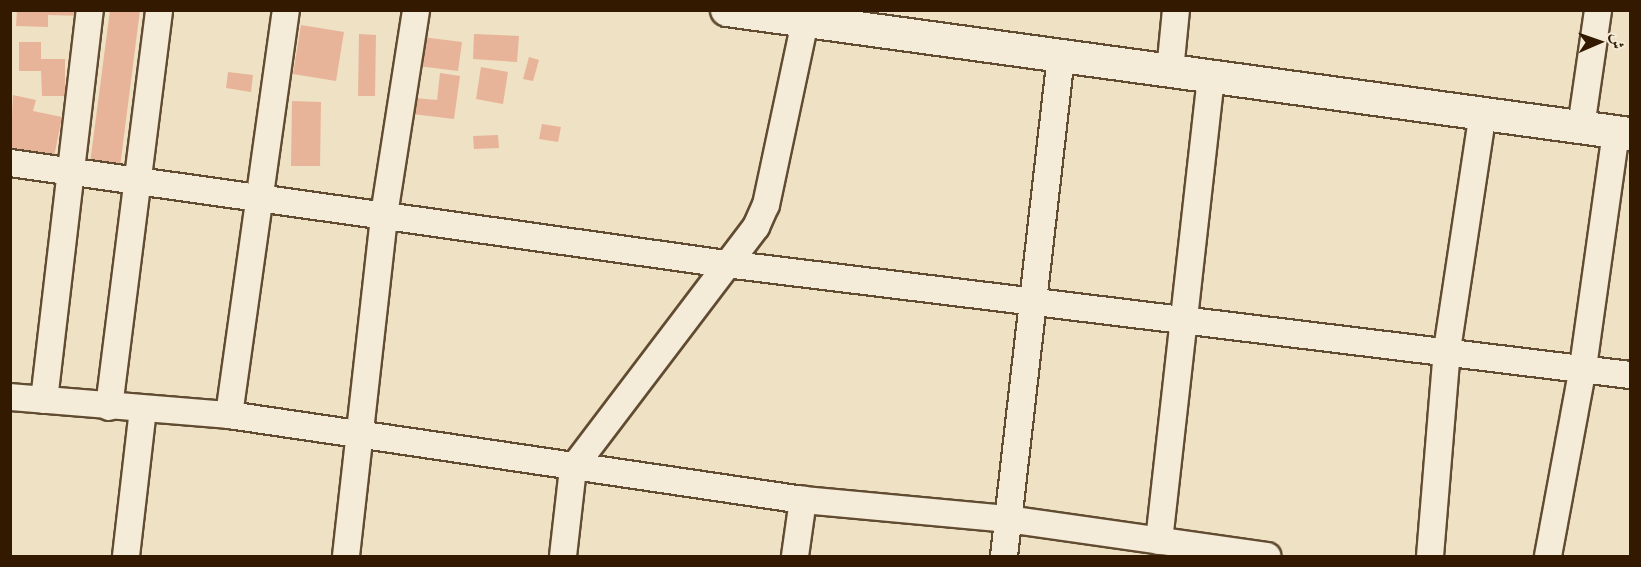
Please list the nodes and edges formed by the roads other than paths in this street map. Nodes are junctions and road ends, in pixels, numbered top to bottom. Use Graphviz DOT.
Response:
graph roads {
  1 [pos="90,10"];
  2 [pos="159,10"];
  3 [pos="286,10"];
  4 [pos="416,10"];
  5 [pos="1176,10"];
  6 [pos="1598,10"];
  7 [pos="746,12"];
  8 [pos="805,21"];
  9 [pos="1061,56"];
  10 [pos="1170,71"];
  11 [pos="1211,76"];
  12 [pos="1483,113"];
  13 [pos="1581,127"];
  14 [pos="1623,133"];
  15 [pos="10,163"];
  16 [pos="71,170"];
  17 [pos="138,178"];
  18 [pos="257,198"];
  19 [pos="384,215"];
  20 [pos="726,264"];
  21 [pos="1031,298"];
  22 [pos="1183,319"];
  23 [pos="1447,350"];
  24 [pos="1583,367"];
  25 [pos="1630,375"];
  26 [pos="10,397"];
  27 [pos="45,400"];
  28 [pos="109,407"];
  29 [pos="143,409"];
  30 [pos="229,415"];
  31 [pos="361,434"];
  32 [pos="573,468"];
  33 [pos="803,500"];
  34 [pos="1007,519"];
  35 [pos="1159,541"];
  36 [pos="1219,553"];
  37 [pos="126,556"];
  38 [pos="346,556"];
  39 [pos="563,556"];
  40 [pos="795,556"];
  41 [pos="1004,556"];
  42 [pos="1268,556"];
  43 [pos="1430,556"];
  44 [pos="1548,556"];
  1 -- 16 [label="street"];
  2 -- 17 [label="street"];
  3 -- 18 [label="street"];
  4 -- 19 [label="street"];
  5 -- 10 [label="street"];
  6 -- 13 [label="street"];
  7 -- 8 [label="street"];
  8 -- 9 [label="street"];
  8 -- 20 [label="street"];
  9 -- 10 [label="street"];
  9 -- 21 [label="street"];
  10 -- 11 [label="street"];
  11 -- 12 [label="street"];
  11 -- 22 [label="street"];
  12 -- 13 [label="street"];
  12 -- 23 [label="street"];
  13 -- 14 [label="street"];
  14 -- 24 [label="street"];
  15 -- 16 [label="street"];
  16 -- 17 [label="street"];
  16 -- 27 [label="street"];
  17 -- 18 [label="street"];
  17 -- 28 [label="street"];
  18 -- 19 [label="street"];
  18 -- 30 [label="street"];
  19 -- 20 [label="street"];
  19 -- 31 [label="street"];
  20 -- 21 [label="street"];
  20 -- 32 [label="street"];
  21 -- 22 [label="street"];
  21 -- 34 [label="street"];
  22 -- 23 [label="street"];
  22 -- 35 [label="street"];
  23 -- 24 [label="street"];
  23 -- 43 [label="street"];
  24 -- 25 [label="street"];
  24 -- 44 [label="street"];
  26 -- 27 [label="street"];
  27 -- 28 [label="street"];
  28 -- 29 [label="street"];
  29 -- 30 [label="street"];
  29 -- 37 [label="street"];
  30 -- 31 [label="street"];
  31 -- 32 [label="street"];
  31 -- 38 [label="street"];
  32 -- 33 [label="street"];
  32 -- 39 [label="street"];
  33 -- 34 [label="street"];
  33 -- 40 [label="street"];
  34 -- 35 [label="street"];
  34 -- 41 [label="street"];
  35 -- 36 [label="street"];
  36 -- 42 [label="street"];
}
